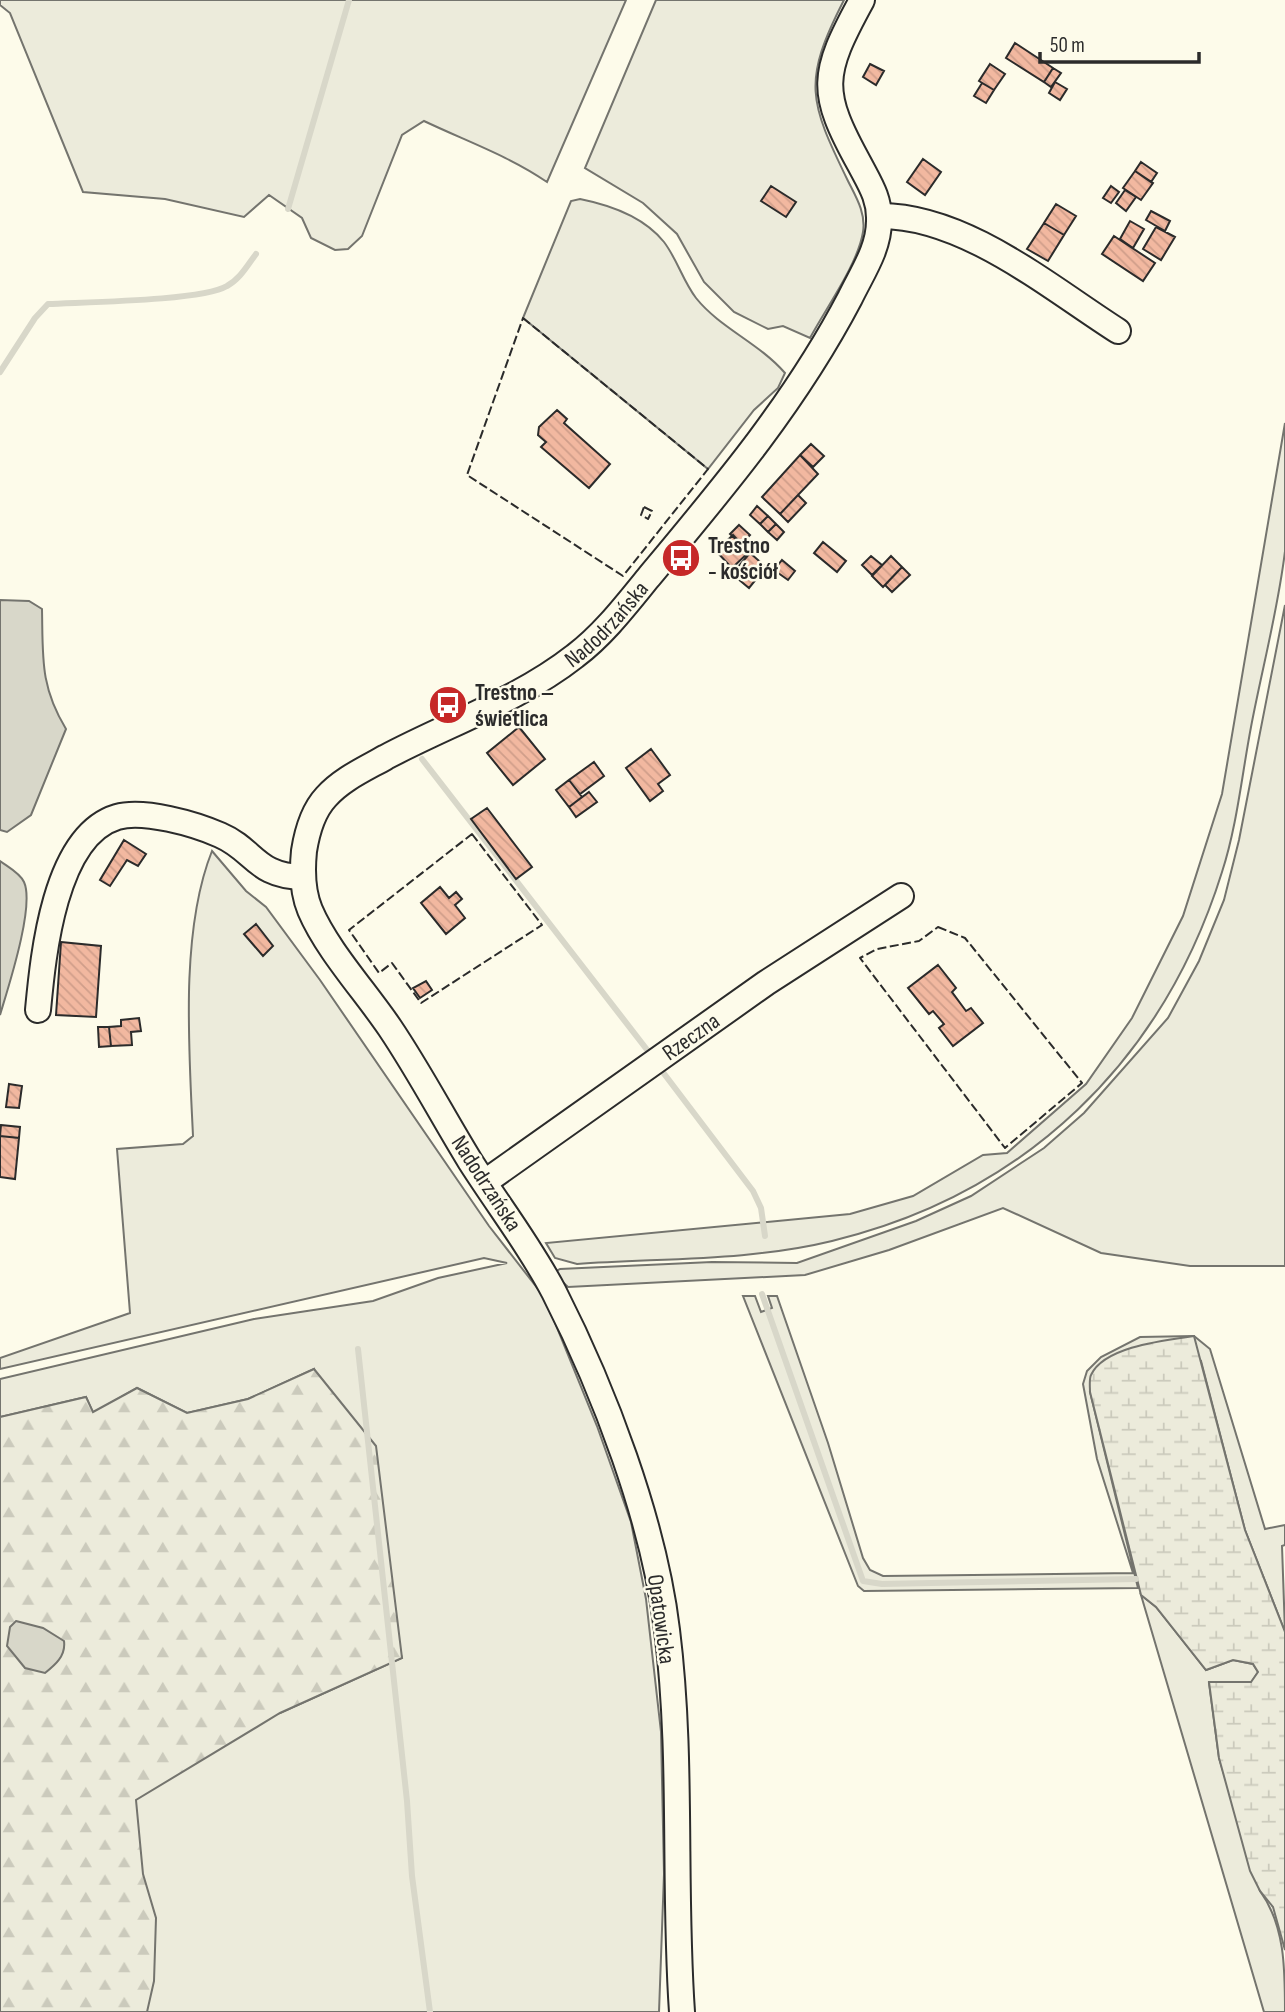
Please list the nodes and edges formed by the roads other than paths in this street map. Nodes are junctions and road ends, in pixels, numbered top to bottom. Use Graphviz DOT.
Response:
graph roads {
  1 [pos="862,0"];
  2 [pos="879,216"];
  3 [pos="1118,331"];
  4 [pos="303,877"];
  5 [pos="901,895"];
  6 [pos="38,1010"];
  7 [pos="485,1182"];
  8 [pos="530,1250"];
  9 [pos="682,2012"];
  1 -- 2 [label="street, Nadodrzańska"];
  2 -- 3 [label="street"];
  2 -- 4 [label="street, Nadodrzańska"];
  4 -- 6 [label="street"];
  4 -- 7 [label="street, Nadodrzańska"];
  5 -- 7 [label="street, Rzeczna"];
  7 -- 8 [label="street, Nadodrzańska"];
  8 -- 9 [label="street, Opatowicka"];
}
